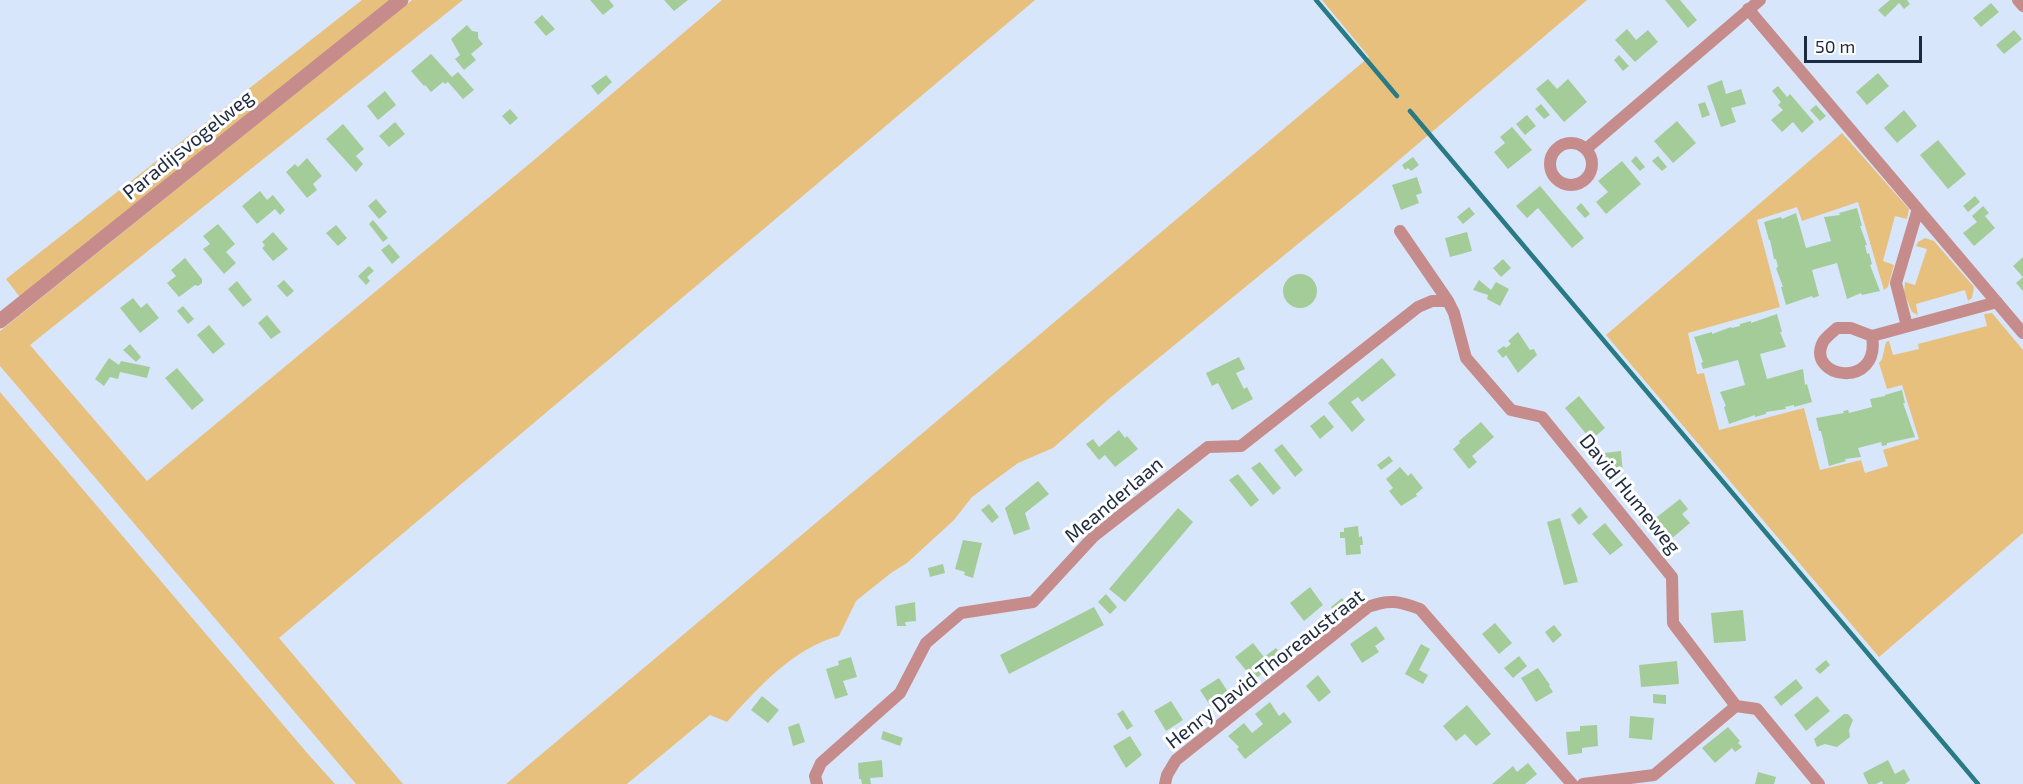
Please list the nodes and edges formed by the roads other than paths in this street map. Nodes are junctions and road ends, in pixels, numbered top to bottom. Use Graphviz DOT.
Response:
graph roads {
  1 [pos="401,0"];
  2 [pos="1760,0"];
  3 [pos="2018,0"];
  4 [pos="2023,6"];
  5 [pos="1748,9"];
  6 [pos="1586,149"];
  7 [pos="1918,209"];
  8 [pos="1400,231"];
  9 [pos="1448,301"];
  10 [pos="1997,302"];
  11 [pos="0,321"];
  12 [pos="1907,326"];
  13 [pos="2023,333"];
  14 [pos="1872,336"];
  15 [pos="1736,706"];
  16 [pos="817,784"];
  17 [pos="1165,784"];
  18 [pos="1572,784"];
  19 [pos="1583,784"];
  20 [pos="1819,784"];
  1 -- 11 [label="street, Paradijsvogelweg"];
  2 -- 5 [label="street"];
  3 -- 4 [label="street"];
  5 -- 6 [label="street"];
  5 -- 7 [label="street"];
  7 -- 10 [label="street"];
  7 -- 12 [label="street"];
  8 -- 9 [label="street, David Humeweg"];
  9 -- 15 [label="street, David Humeweg"];
  9 -- 16 [label="street, Meanderlaan"];
  10 -- 12 [label="street"];
  10 -- 13 [label="street"];
  12 -- 14 [label="street"];
  14 -- 14 [label="street"];
  15 -- 19 [label="street"];
  15 -- 20 [label="street"];
  17 -- 18 [label="street, Henry David Thoreaustraat"];
}
